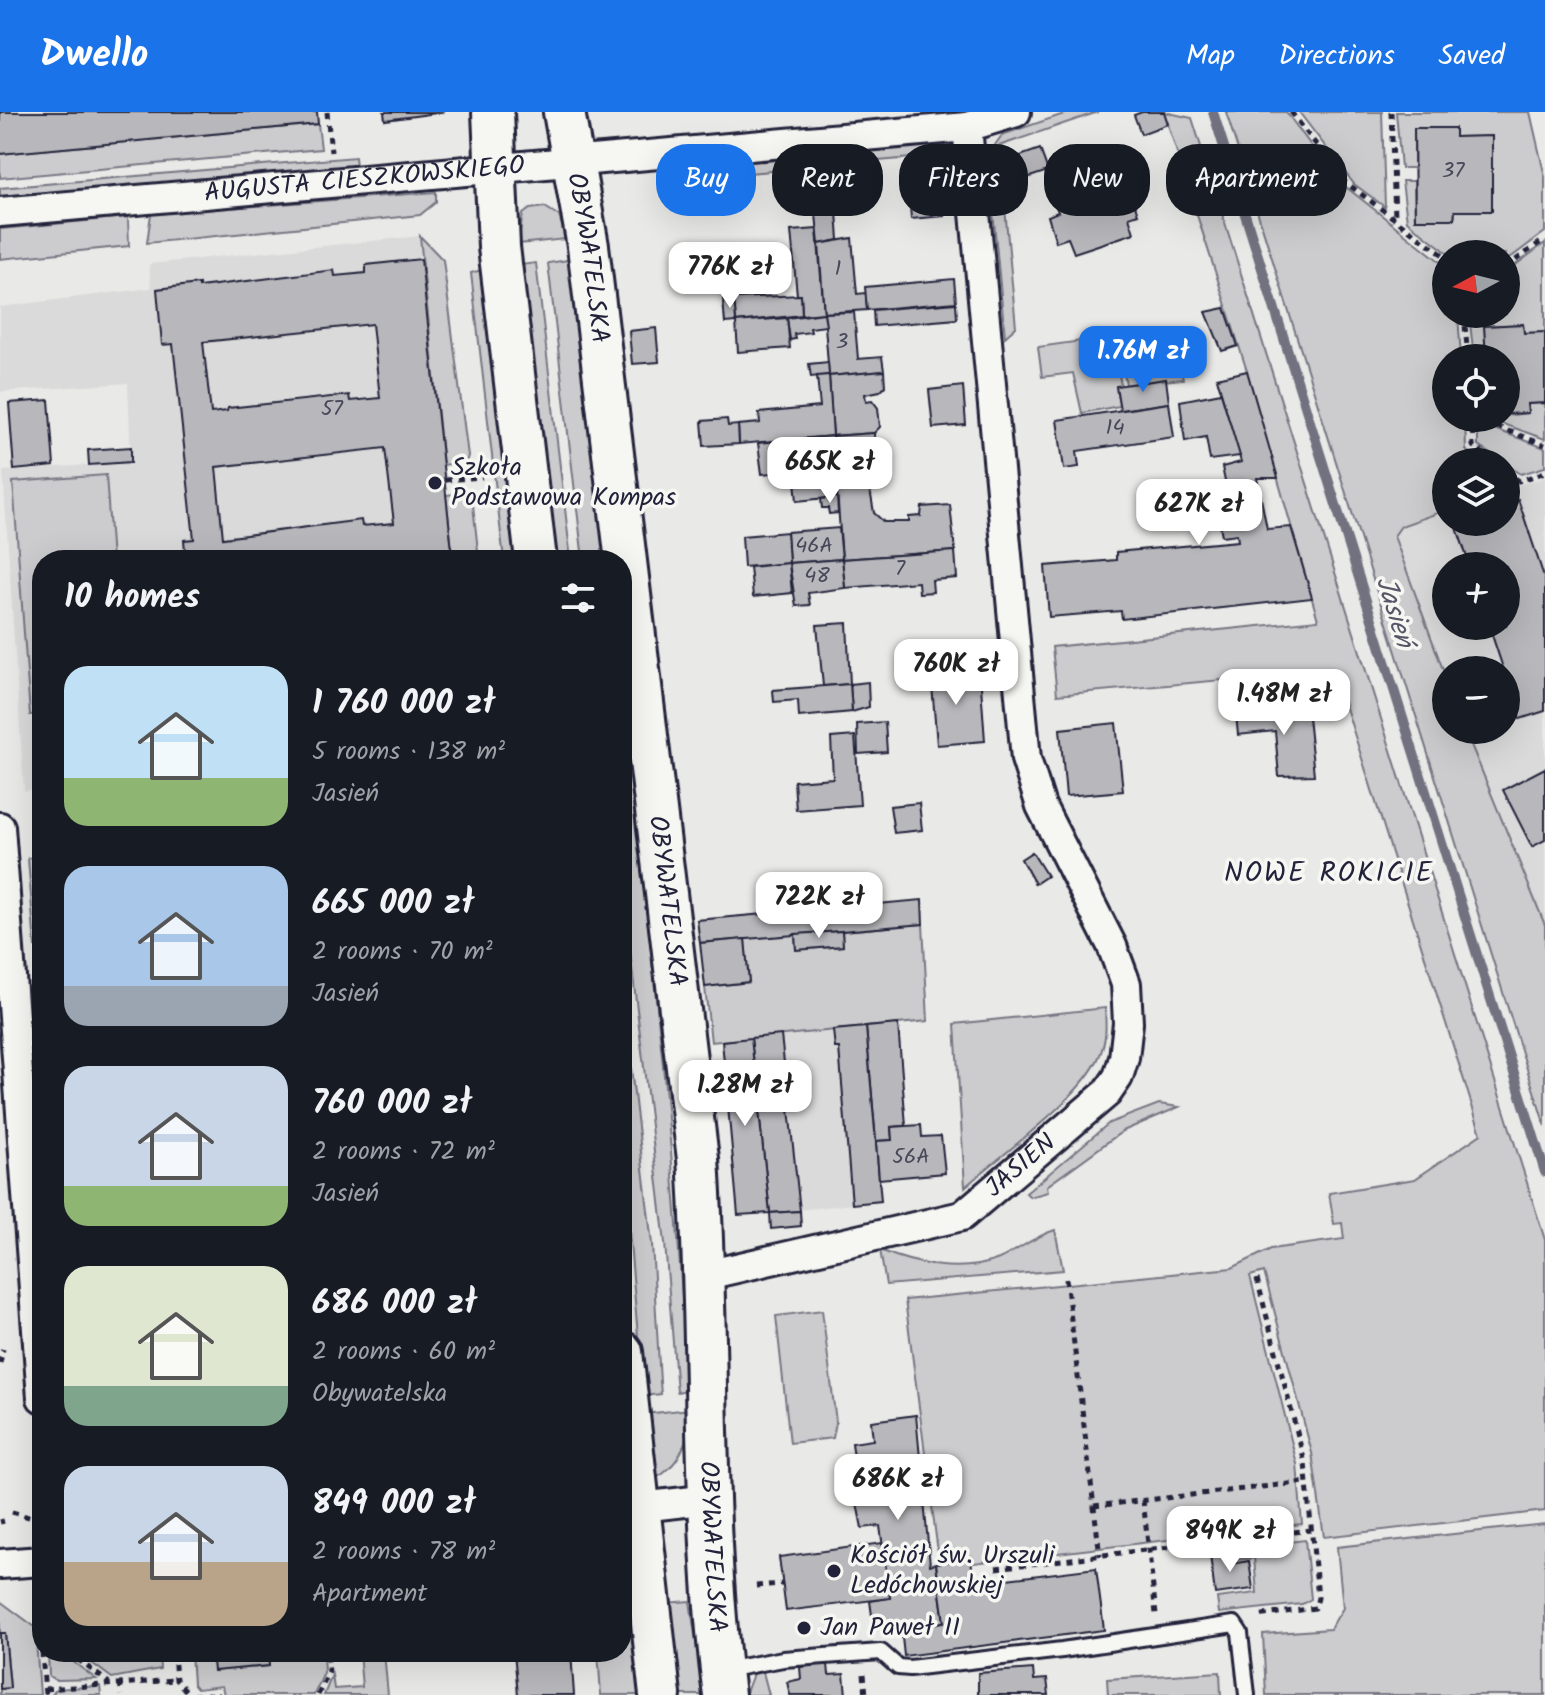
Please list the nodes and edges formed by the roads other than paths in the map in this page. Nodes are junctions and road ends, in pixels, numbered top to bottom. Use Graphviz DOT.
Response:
graph roads {
  1 [pos="493,112"];
  2 [pos="564,112"];
  3 [pos="1016,112"];
  4 [pos="967,127"];
  5 [pos="573,162"];
  6 [pos="493,170"];
  7 [pos="0,212"];
  8 [pos="535,550"];
  9 [pos="625,550"];
  10 [pos="632,607"];
  11 [pos="0,827"];
  12 [pos="32,1262"];
  13 [pos="706,1275"];
  14 [pos="711,1499"];
  15 [pos="632,1508"];
  16 [pos="632,1520"];
  17 [pos="32,1562"];
  18 [pos="0,1564"];
  19 [pos="722,1683"];
  20 [pos="660,1695"];
  21 [pos="1247,1695"];
  1 -- 6 [label="main road"];
  2 -- 5 [label="main road, OBYWATELSKA"];
  3 -- 4 [label="street, AUGUSTA CIESZKOWSKIEGO"];
  4 -- 5 [label="street, AUGUSTA CIESZKOWSKIEGO"];
  4 -- 13 [label="street, JASIEŃ"];
  5 -- 6 [label="street, AUGUSTA CIESZKOWSKIEGO"];
  5 -- 9 [label="main road, OBYWATELSKA"];
  6 -- 7 [label="street, AUGUSTA CIESZKOWSKIEGO"];
  6 -- 8 [label="main road"];
  10 -- 13 [label="main road, OBYWATELSKA"];
  11 -- 12 [label="street"];
  13 -- 14 [label="main road, OBYWATELSKA"];
  14 -- 15 [label="street"];
  14 -- 19 [label="main road, OBYWATELSKA"];
  16 -- 20 [label="main road"];
  17 -- 18 [label="street"];
  19 -- 21 [label="lane"];
}
